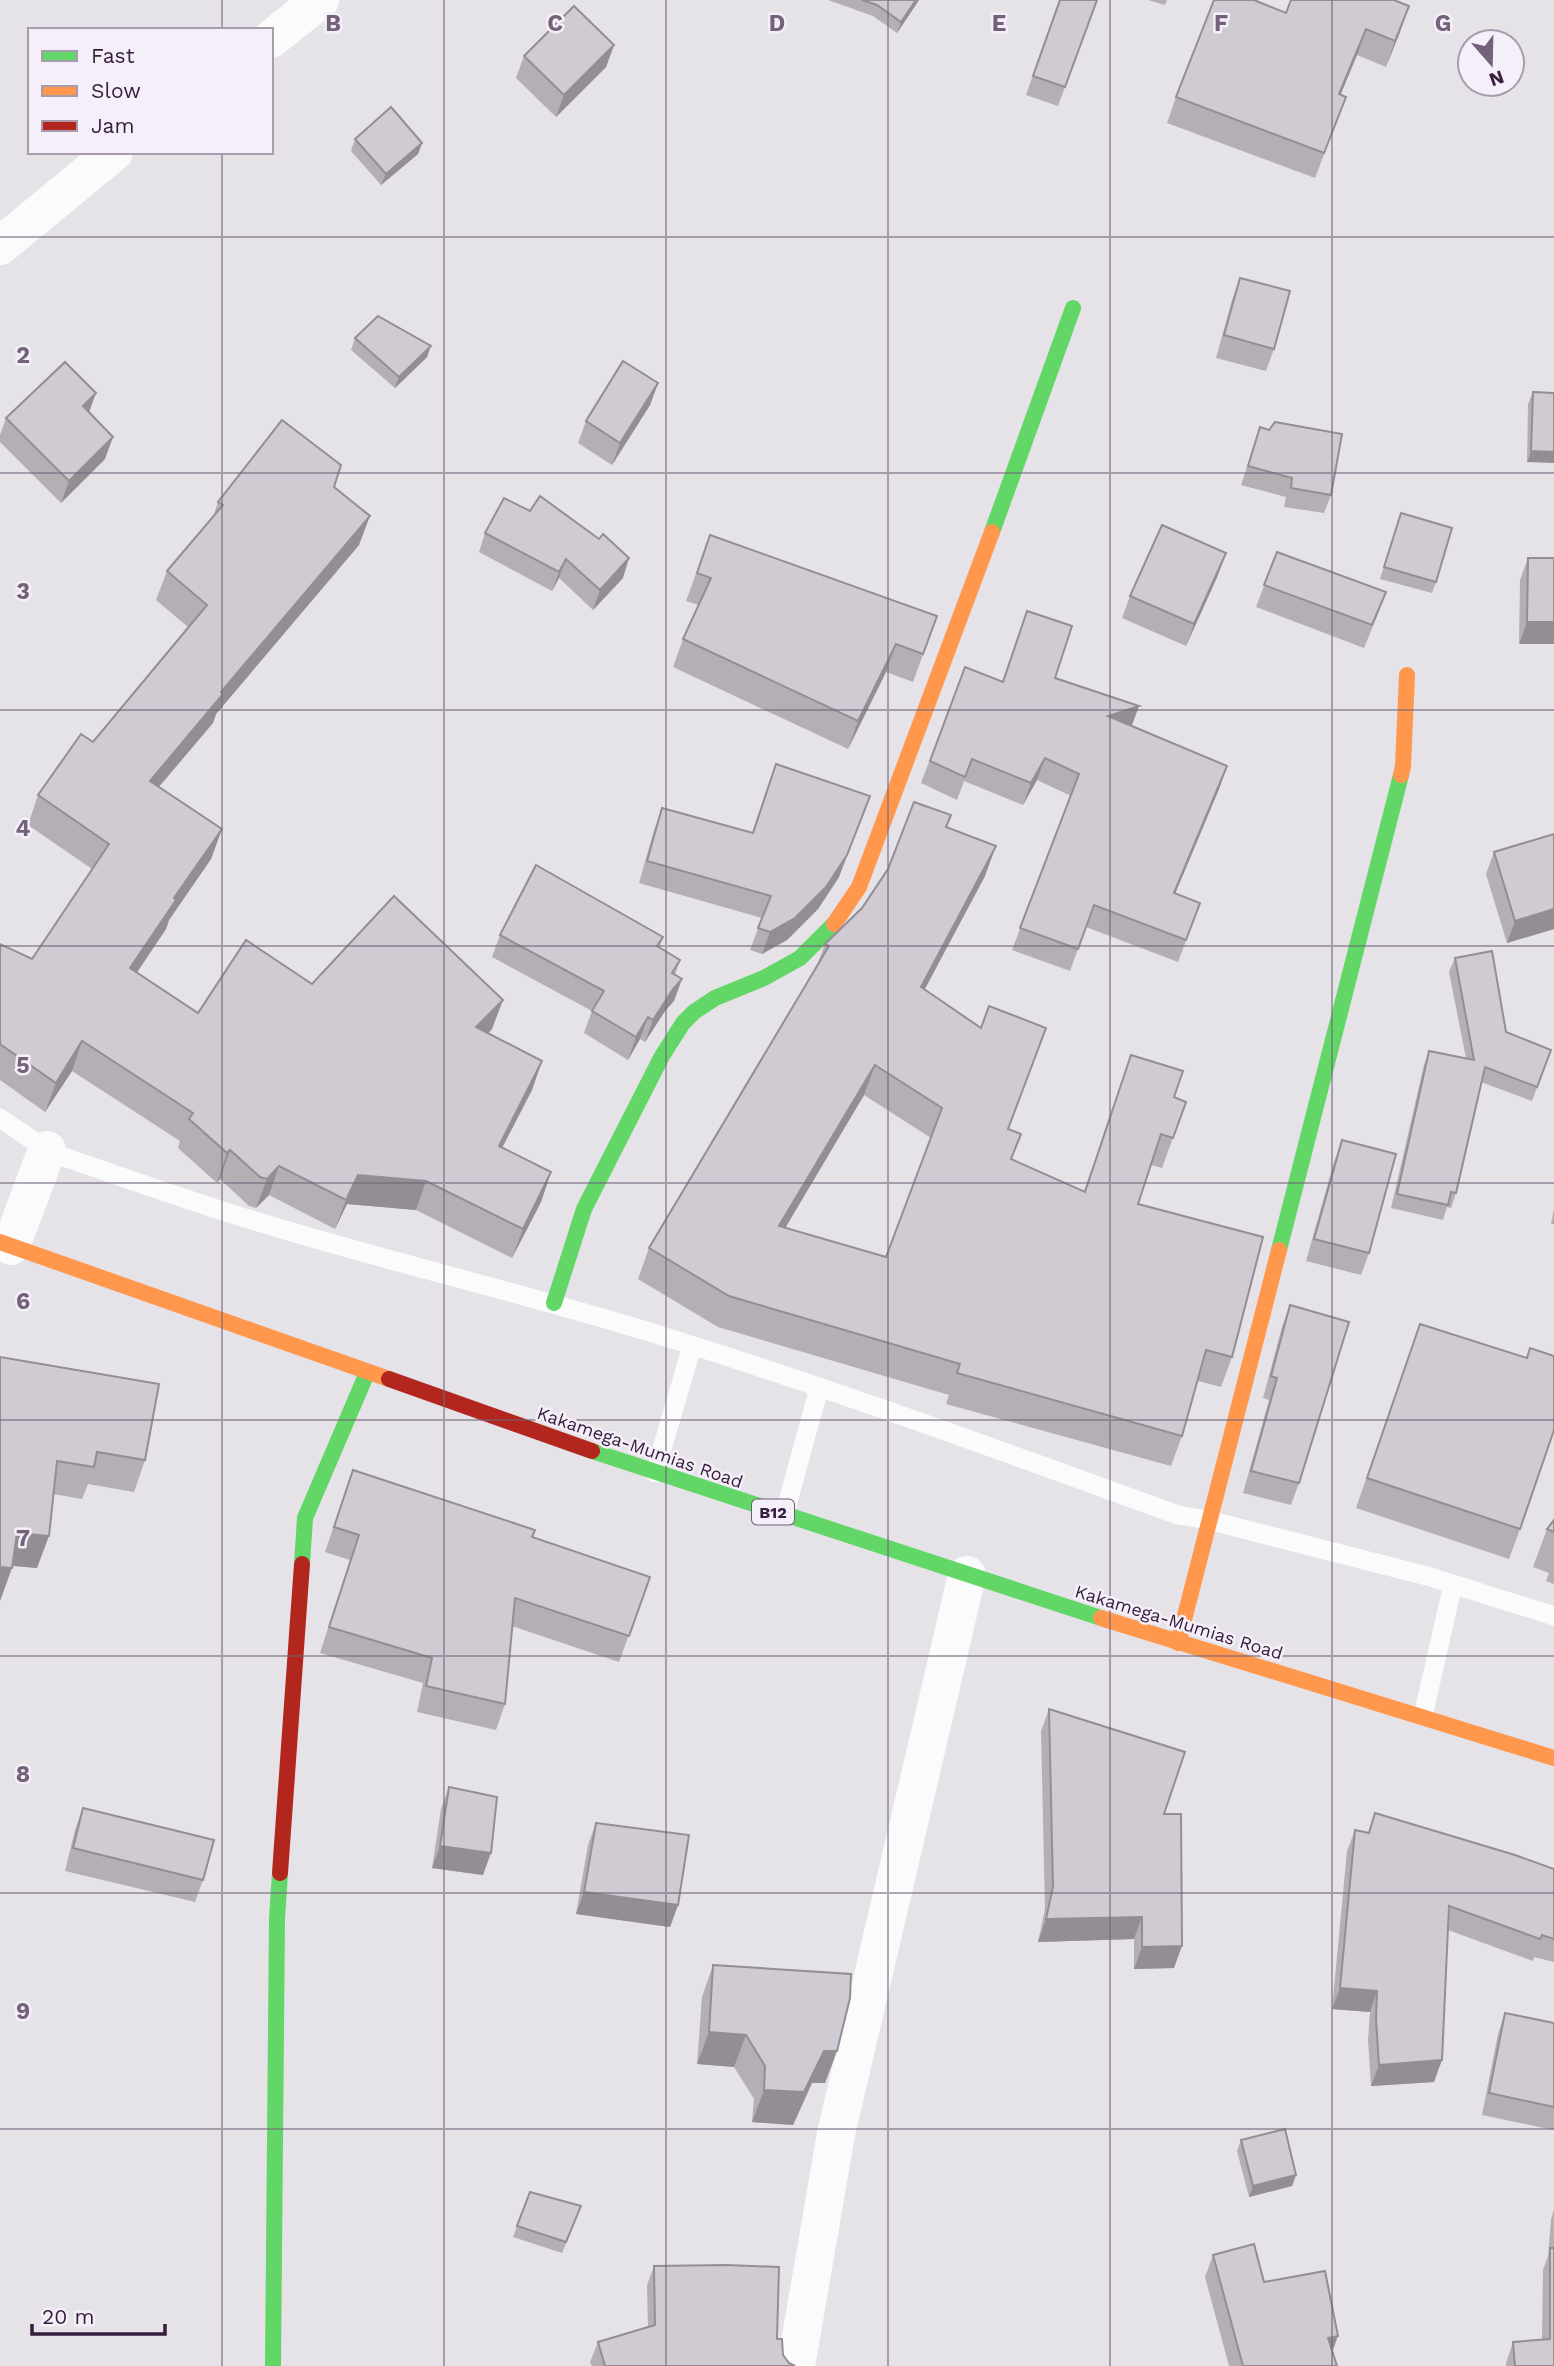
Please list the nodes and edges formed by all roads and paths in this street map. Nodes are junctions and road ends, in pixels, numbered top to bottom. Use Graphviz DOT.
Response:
graph roads {
  1 [pos="320,0"];
  2 [pos="273,37"];
  3 [pos="112,154"];
  4 [pos="0,246"];
  5 [pos="1073,308"];
  6 [pos="1407,675"];
  7 [pos="0,1118"];
  8 [pos="47,1150"];
  9 [pos="6,1245"];
  10 [pos="554,1303"];
  11 [pos="692,1346"];
  12 [pos="367,1373"];
  13 [pos="819,1388"];
  14 [pos="655,1474"];
  15 [pos="784,1516"];
  16 [pos="1208,1520"];
  17 [pos="967,1575"];
  18 [pos="1453,1584"];
  19 [pos="1554,1616"];
  20 [pos="1178,1643"];
  21 [pos="1423,1716"];
  22 [pos="1554,1758"];
  23 [pos="273,2366"];
  24 [pos="796,2366"];
  1 -- 2 [label="street"];
  3 -- 4 [label="street"];
  5 -- 10 [label="main road"];
  6 -- 16 [label="main road"];
  7 -- 8 [label="lane"];
  8 -- 9 [label="street"];
  8 -- 10 [label="lane"];
  9 -- 12 [label="main road, Kakamega-Mumias Road / B12"];
  10 -- 11 [label="lane"];
  11 -- 13 [label="lane"];
  11 -- 14 [label="lane"];
  12 -- 14 [label="main road, Kakamega-Mumias Road / B12"];
  12 -- 23 [label="main road"];
  13 -- 15 [label="lane"];
  13 -- 16 [label="lane"];
  14 -- 15 [label="main road, Kakamega-Mumias Road / B12"];
  15 -- 17 [label="main road, Kakamega-Mumias Road / B12"];
  16 -- 18 [label="lane"];
  16 -- 20 [label="main road"];
  17 -- 20 [label="main road, Kakamega-Mumias Road / B12"];
  17 -- 24 [label="street"];
  18 -- 19 [label="lane"];
  18 -- 21 [label="lane"];
  20 -- 21 [label="main road, Kakamega-Mumias Road / B12"];
  21 -- 22 [label="main road, Kakamega-Mumias Road / B12"];
}
